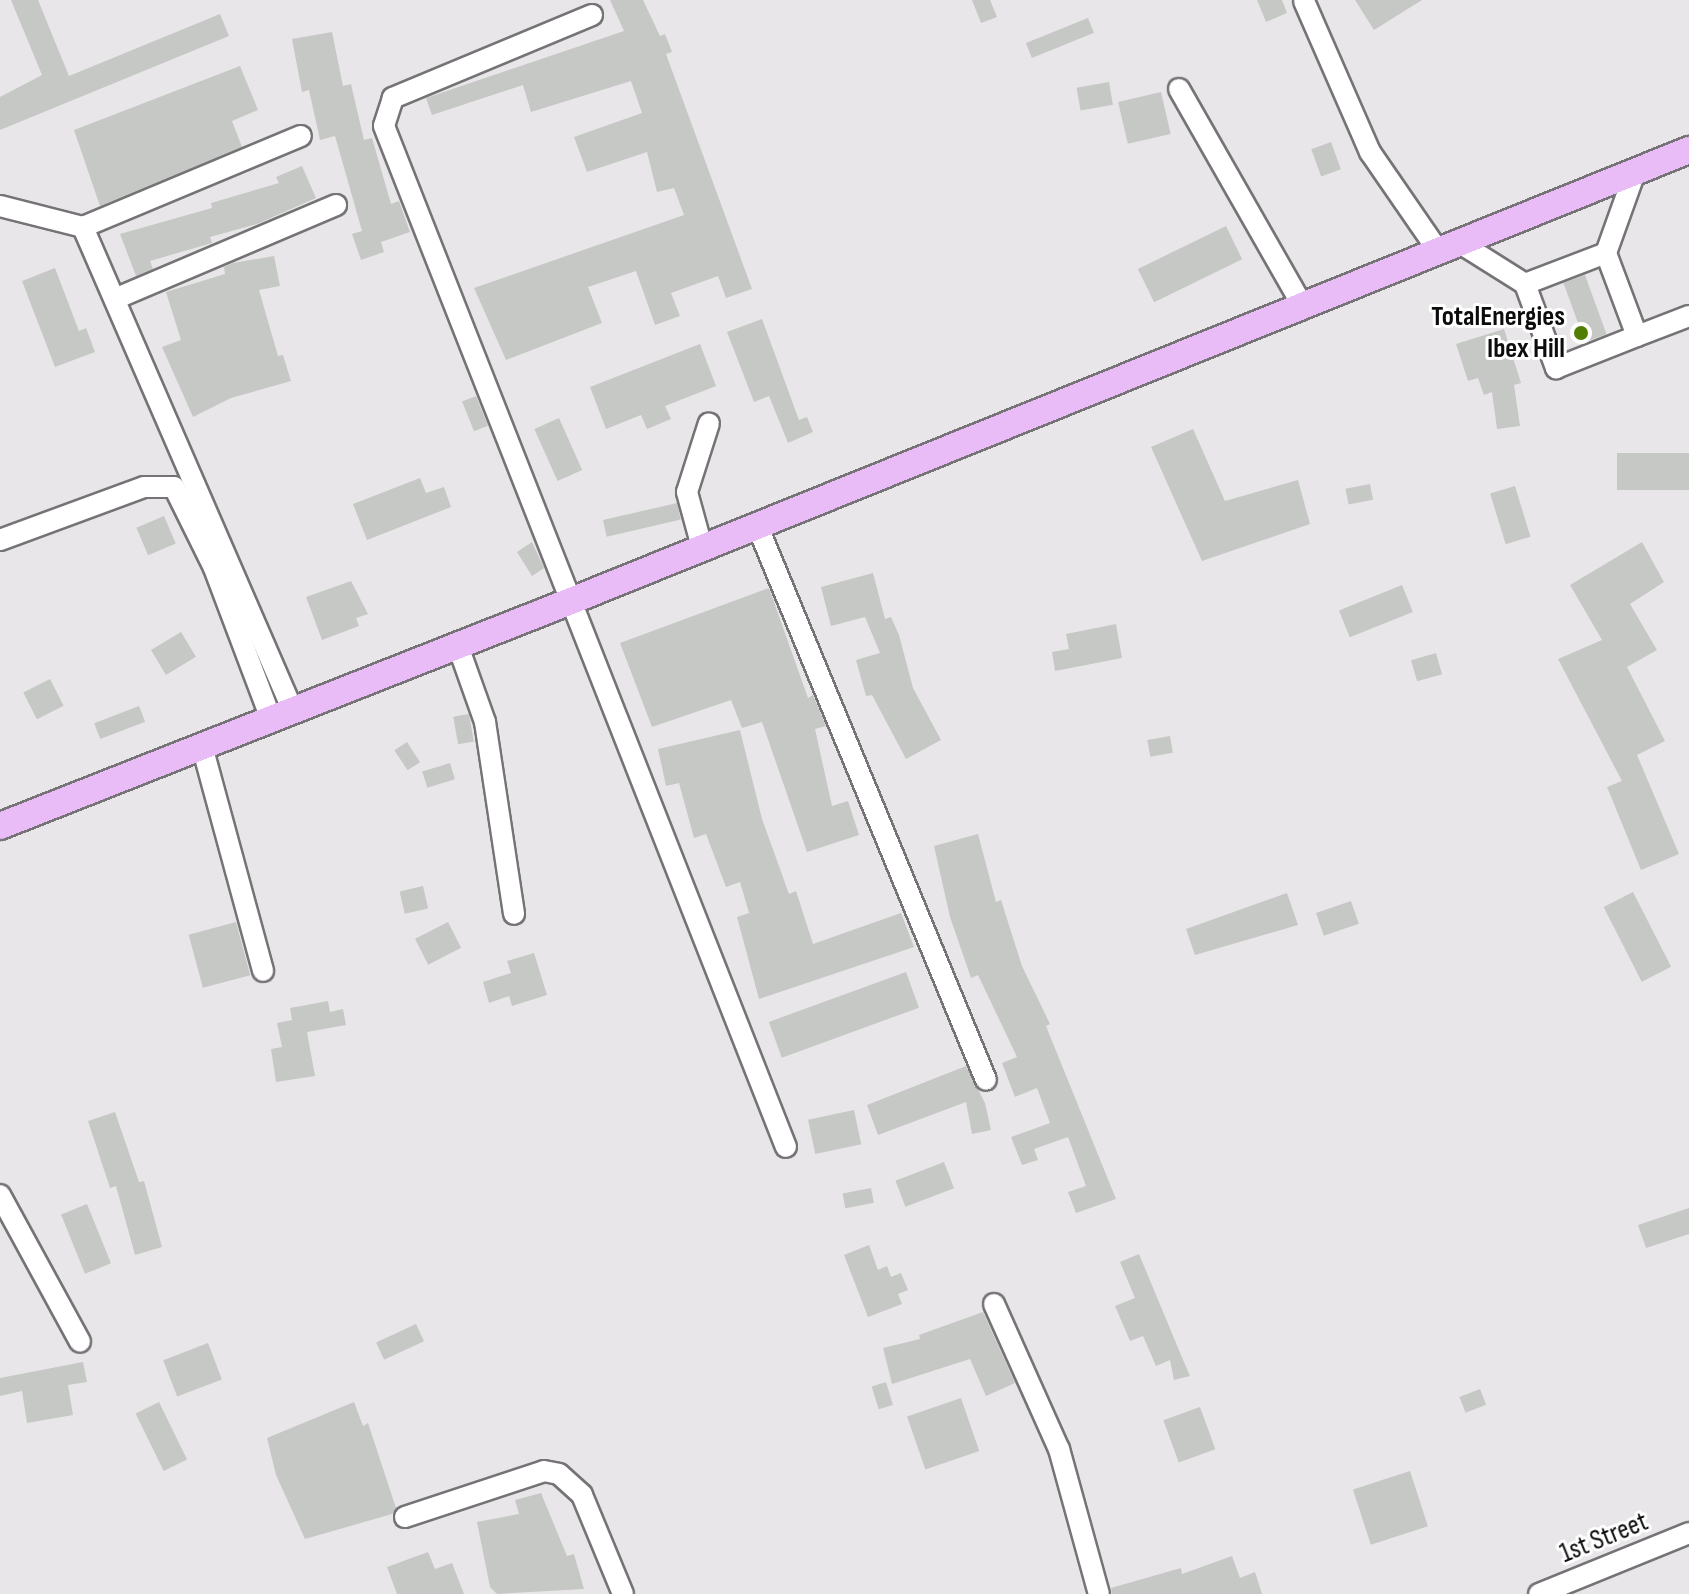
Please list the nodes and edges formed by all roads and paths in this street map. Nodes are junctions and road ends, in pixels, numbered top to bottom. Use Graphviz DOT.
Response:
graph roads {
  1 [pos="1304,1"];
  2 [pos="592,15"];
  3 [pos="1179,89"];
  4 [pos="301,136"];
  5 [pos="1689,150"];
  6 [pos="1635,172"];
  7 [pos="336,205"];
  8 [pos="0,206"];
  9 [pos="83,227"];
  10 [pos="1450,248"];
  11 [pos="1606,253"];
  12 [pos="1525,284"];
  13 [pos="117,298"];
  14 [pos="1304,308"];
  15 [pos="1689,316"];
  16 [pos="1637,336"];
  17 [pos="709,423"];
  18 [pos="757,525"];
  19 [pos="0,540"];
  20 [pos="702,547"];
  21 [pos="571,601"];
  22 [pos="458,646"];
  23 [pos="282,715"];
  24 [pos="202,746"];
  25 [pos="0,826"];
  26 [pos="514,914"];
  27 [pos="263,971"];
  28 [pos="986,1080"];
  29 [pos="786,1147"];
  30 [pos="0,1195"];
  31 [pos="994,1304"];
  32 [pos="80,1342"];
  33 [pos="405,1517"];
  34 [pos="1689,1533"];
  35 [pos="623,1594"];
  36 [pos="1099,1594"];
  37 [pos="1539,1594"];
  1 -- 10 [label="street"];
  2 -- 21 [label="street"];
  3 -- 14 [label="street"];
  4 -- 9 [label="street"];
  5 -- 6 [label="main road"];
  6 -- 10 [label="main road"];
  6 -- 11 [label="street"];
  7 -- 13 [label="street"];
  8 -- 9 [label="street"];
  9 -- 13 [label="street"];
  10 -- 12 [label="street"];
  10 -- 14 [label="main road"];
  11 -- 12 [label="street"];
  11 -- 16 [label="street"];
  12 -- 16 [label="street"];
  13 -- 23 [label="street"];
  14 -- 18 [label="main road"];
  15 -- 16 [label="street"];
  17 -- 20 [label="street"];
  18 -- 20 [label="main road"];
  18 -- 28 [label="street"];
  19 -- 23 [label="street"];
  20 -- 21 [label="main road"];
  21 -- 22 [label="main road"];
  21 -- 29 [label="street"];
  22 -- 23 [label="main road"];
  22 -- 26 [label="street"];
  23 -- 24 [label="main road"];
  24 -- 25 [label="main road"];
  24 -- 27 [label="street"];
  30 -- 32 [label="street"];
  31 -- 36 [label="street"];
  33 -- 35 [label="street"];
  34 -- 37 [label="street, 1st Street"];
}
